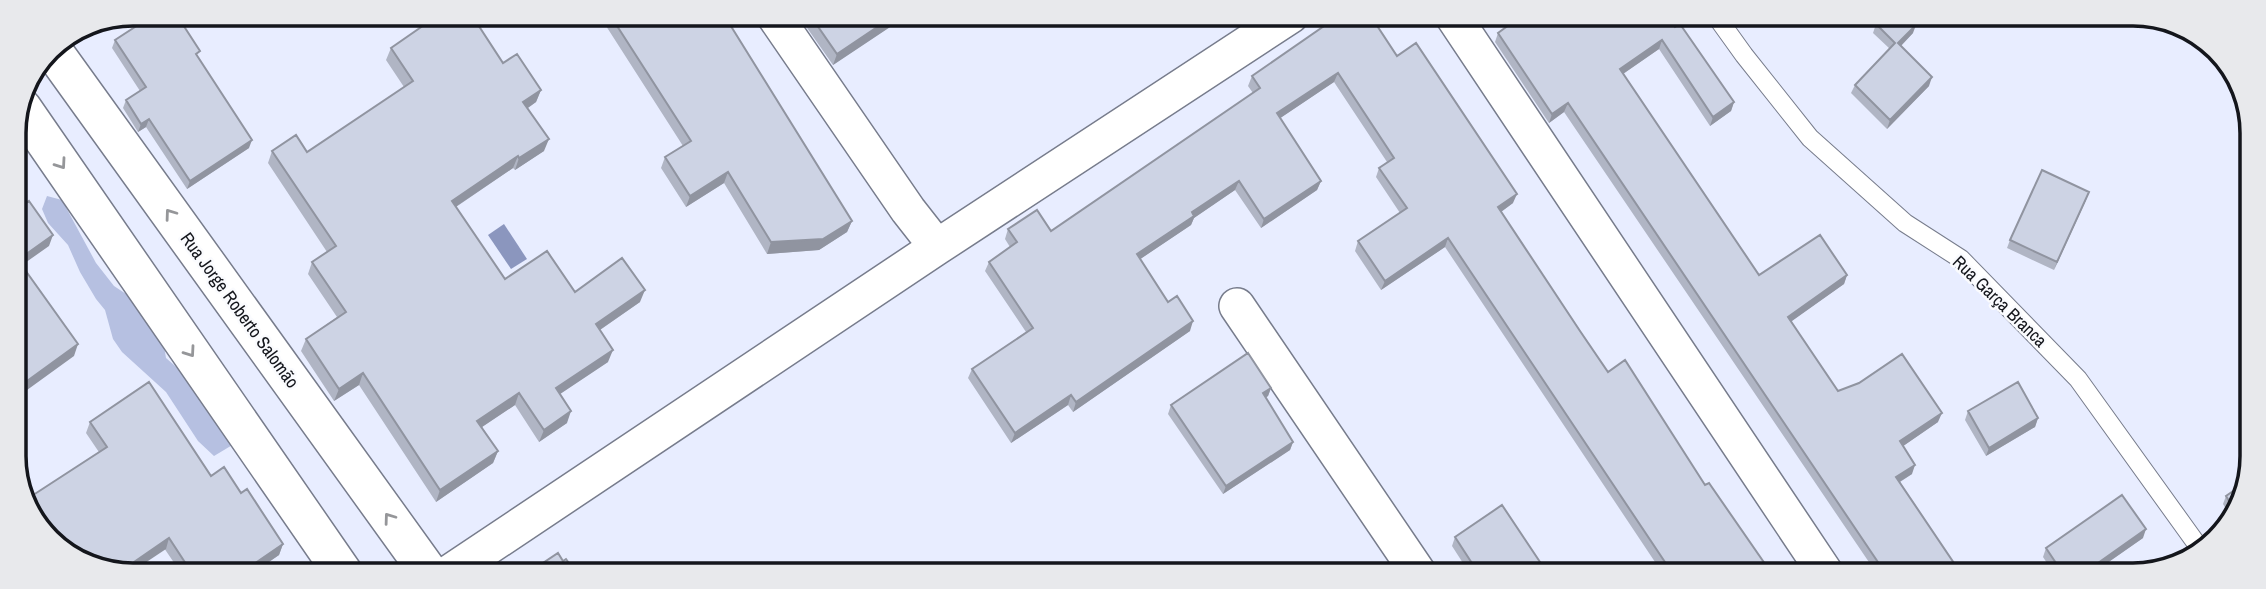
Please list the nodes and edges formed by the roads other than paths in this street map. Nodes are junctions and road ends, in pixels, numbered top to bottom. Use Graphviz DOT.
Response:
graph roads {
  1 [pos="782,26"];
  2 [pos="1274,26"];
  3 [pos="1460,26"];
  4 [pos="1723,26"];
  5 [pos="58,58"];
  6 [pos="28,117"];
  7 [pos="937,247"];
  8 [pos="1237,306"];
  9 [pos="2195,542"];
  10 [pos="336,563"];
  11 [pos="422,563"];
  12 [pos="464,563"];
  13 [pos="1412,563"];
  14 [pos="1819,563"];
  1 -- 7 [label="street"];
  2 -- 7 [label="street"];
  3 -- 14 [label="street"];
  4 -- 9 [label="lane, Rua Garça Branca"];
  11 -- 5 [label="main road, Rua Jorge Roberto Salomão, one-way"];
  6 -- 10 [label="main road, one-way"];
  7 -- 12 [label="street"];
  8 -- 13 [label="street"];
}
